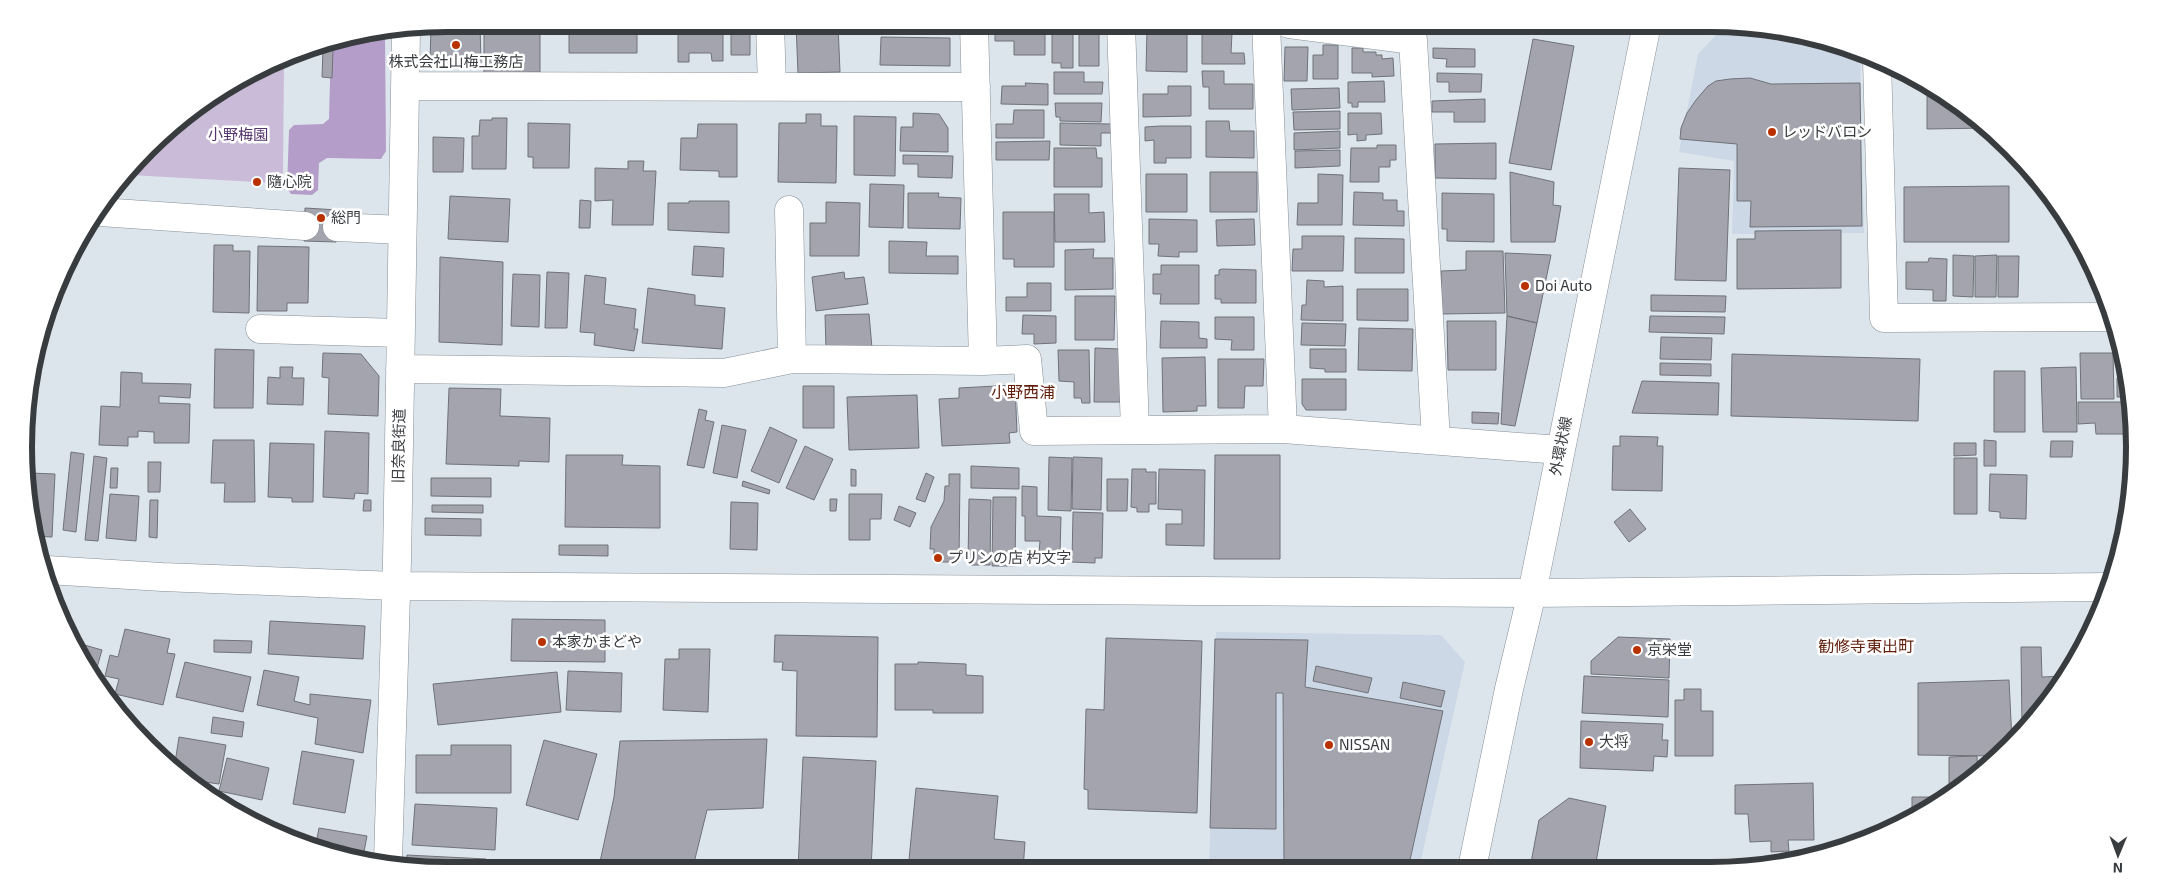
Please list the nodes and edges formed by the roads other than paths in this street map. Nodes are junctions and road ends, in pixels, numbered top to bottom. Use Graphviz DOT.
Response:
graph roads {
  1 [pos="770,32"];
  2 [pos="974,32"];
  3 [pos="1121,32"];
  4 [pos="1266,32"];
  5 [pos="1351,32"];
  6 [pos="1647,32"];
  7 [pos="406,35"];
  8 [pos="1877,68"];
  9 [pos="405,86"];
  10 [pos="772,86"];
  11 [pos="976,87"];
  12 [pos="789,210"];
  13 [pos="105,212"];
  14 [pos="305,226"];
  15 [pos="337,227"];
  16 [pos="402,230"];
  17 [pos="2104,317"];
  18 [pos="260,329"];
  19 [pos="400,333"];
  20 [pos="792,359"];
  21 [pos="982,361"];
  22 [pos="400,369"];
  23 [pos="1283,429"];
  24 [pos="1135,430"];
  25 [pos="1436,440"];
  26 [pos="1560,450"];
  27 [pos="52,570"];
  28 [pos="396,586"];
  29 [pos="2101,586"];
  30 [pos="1532,593"];
  31 [pos="388,858"];
  32 [pos="1473,862"];
  1 -- 10 [label="street"];
  2 -- 11 [label="street"];
  3 -- 24 [label="street"];
  4 -- 23 [label="street"];
  5 -- 25 [label="street"];
  6 -- 26 [label="street, 外環状線"];
  7 -- 9 [label="street, 旧奈良街道"];
  8 -- 17 [label="street"];
  9 -- 10 [label="street"];
  9 -- 16 [label="street, 旧奈良街道"];
  10 -- 11 [label="street"];
  11 -- 21 [label="street"];
  12 -- 20 [label="street"];
  13 -- 14 [label="street"];
  15 -- 16 [label="street"];
  16 -- 19 [label="street, 旧奈良街道"];
  18 -- 19 [label="street"];
  19 -- 22 [label="street, 旧奈良街道"];
  20 -- 21 [label="street"];
  20 -- 22 [label="street"];
  21 -- 24 [label="street"];
  22 -- 28 [label="street, 旧奈良街道"];
  23 -- 24 [label="street"];
  23 -- 25 [label="street"];
  25 -- 26 [label="street"];
  26 -- 30 [label="street, 外環状線"];
  27 -- 28 [label="street"];
  28 -- 30 [label="street"];
  28 -- 31 [label="street, 旧奈良街道"];
  29 -- 30 [label="street"];
  30 -- 32 [label="street, 外環状線"];
}
